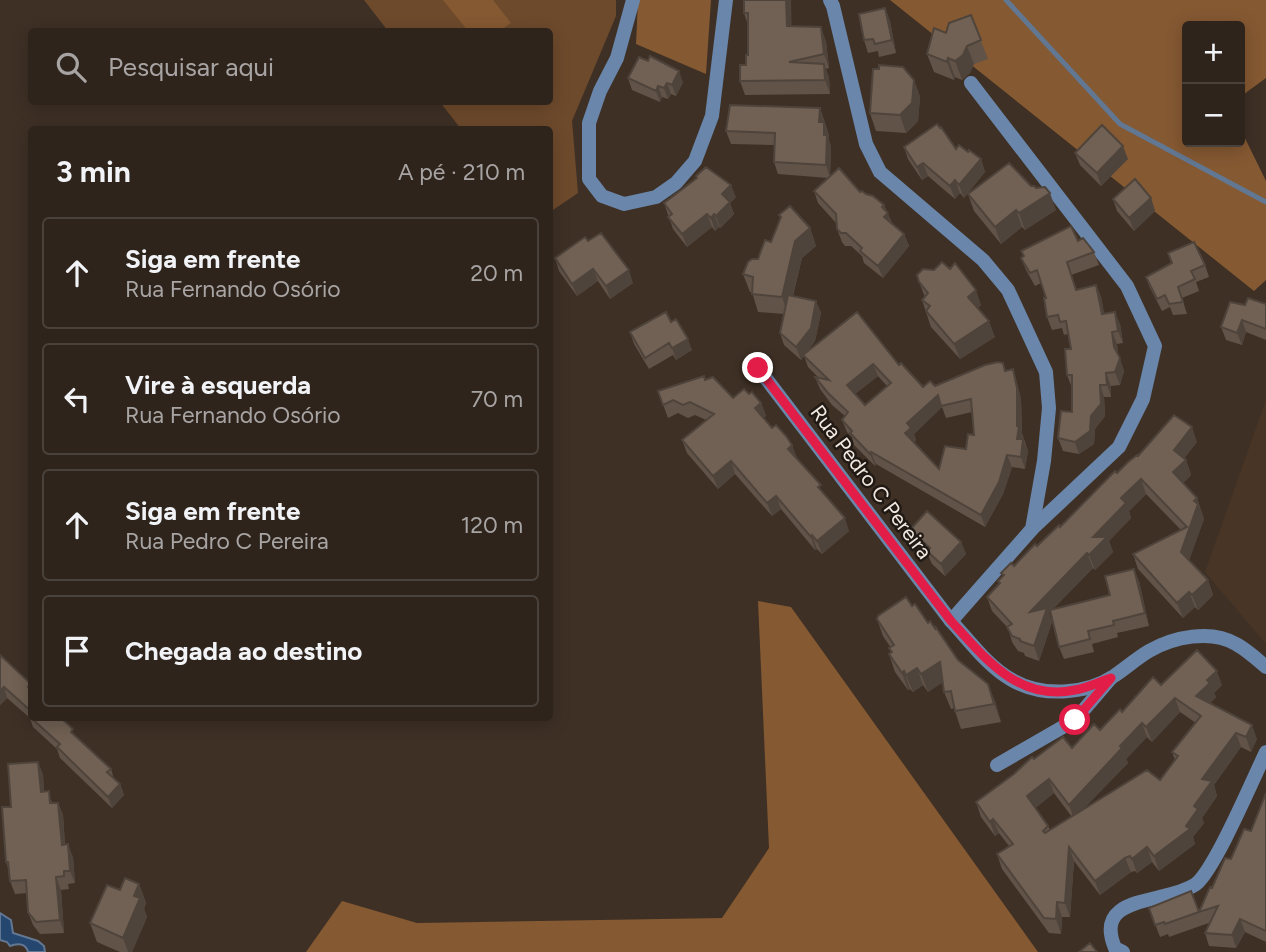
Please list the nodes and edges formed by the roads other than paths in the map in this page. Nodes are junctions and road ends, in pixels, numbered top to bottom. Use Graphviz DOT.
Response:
graph roads {
  1 [pos="633,0"];
  2 [pos="726,0"];
  3 [pos="830,0"];
  4 [pos="971,83"];
  5 [pos="758,368"];
  6 [pos="1032,529"];
  7 [pos="951,621"];
  8 [pos="1266,667"];
  9 [pos="1111,678"];
  10 [pos="1266,752"];
  11 [pos="997,765"];
  12 [pos="1123,952"];
  1 -- 2 [label="street"];
  3 -- 6 [label="street"];
  4 -- 6 [label="street"];
  5 -- 7 [label="street, Rua Pedro C Pereira"];
  6 -- 7 [label="street"];
  7 -- 9 [label="street, Rua Pedro C Pereira"];
  8 -- 9 [label="street"];
  9 -- 11 [label="street"];
  10 -- 12 [label="street"];
}
